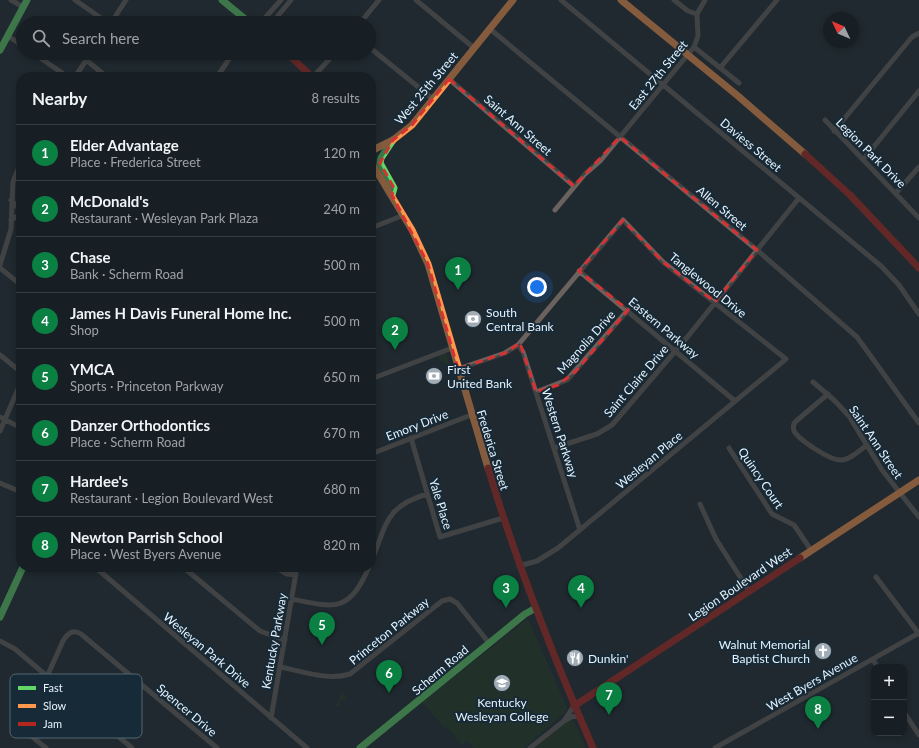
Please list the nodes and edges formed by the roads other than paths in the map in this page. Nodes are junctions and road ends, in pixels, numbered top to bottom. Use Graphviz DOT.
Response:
graph roads {
  1 [pos="11,0"];
  2 [pos="75,0"];
  3 [pos="126,0"];
  4 [pos="222,0"];
  5 [pos="281,0"];
  6 [pos="291,0"];
  7 [pos="379,0"];
  8 [pos="416,0"];
  9 [pos="513,0"];
  10 [pos="561,0"];
  11 [pos="621,0"];
  12 [pos="674,0"];
  13 [pos="705,0"];
  14 [pos="777,0"];
  15 [pos="25,3"];
  16 [pos="697,14"];
  17 [pos="18,16"];
  18 [pos="99,16"];
  19 [pos="114,16"];
  20 [pos="241,16"];
  21 [pos="267,16"];
  22 [pos="278,16"];
  23 [pos="366,16"];
  24 [pos="16,20"];
  25 [pos="490,29"];
  26 [pos="919,32"];
  27 [pos="8,36"];
  28 [pos="16,41"];
  29 [pos="694,47"];
  30 [pos="474,48"];
  31 [pos="0,50"];
  32 [pos="376,53"];
  33 [pos="688,55"];
  34 [pos="43,60"];
  35 [pos="86,60"];
  36 [pos="228,60"];
  37 [pos="295,60"];
  38 [pos="329,60"];
  39 [pos="720,68"];
  40 [pos="61,72"];
  41 [pos="78,72"];
  42 [pos="101,72"];
  43 [pos="220,72"];
  44 [pos="308,72"];
  45 [pos="318,72"];
  46 [pos="449,79"];
  47 [pos="739,83"];
  48 [pos="663,85"];
  49 [pos="919,91"];
  50 [pos="432,99"];
  51 [pos="825,120"];
  52 [pos="834,131"];
  53 [pos="620,137"];
  54 [pos="393,140"];
  55 [pos="376,148"];
  56 [pos="863,160"];
  57 [pos="919,167"];
  58 [pos="376,170"];
  59 [pos="16,174"];
  60 [pos="574,186"];
  61 [pos="896,193"];
  62 [pos="392,195"];
  63 [pos="799,198"];
  64 [pos="11,200"];
  65 [pos="16,206"];
  66 [pos="555,210"];
  67 [pos="404,215"];
  68 [pos="16,216"];
  69 [pos="919,218"];
  70 [pos="11,220"];
  71 [pos="376,226"];
  72 [pos="757,250"];
  73 [pos="0,265"];
  74 [pos="0,268"];
  75 [pos="919,268"];
  76 [pos="579,271"];
  77 [pos="16,281"];
  78 [pos="715,302"];
  79 [pos="628,310"];
  80 [pos="919,314"];
  81 [pos="518,345"];
  82 [pos="452,348"];
  83 [pos="676,351"];
  84 [pos="0,355"];
  85 [pos="786,359"];
  86 [pos="16,368"];
  87 [pos="458,369"];
  88 [pos="376,377"];
  89 [pos="813,382"];
  90 [pos="16,391"];
  91 [pos="536,392"];
  92 [pos="828,394"];
  93 [pos="735,401"];
  94 [pos="471,415"];
  95 [pos="2,418"];
  96 [pos="919,423"];
  97 [pos="16,425"];
  98 [pos="0,431"];
  99 [pos="411,438"];
  100 [pos="867,445"];
  101 [pos="554,448"];
  102 [pos="729,448"];
  103 [pos="376,452"];
  104 [pos="919,480"];
  105 [pos="0,483"];
  106 [pos="16,490"];
  107 [pos="899,492"];
  108 [pos="427,494"];
  109 [pos="700,504"];
  110 [pos="919,517"];
  111 [pos="503,518"];
  112 [pos="580,530"];
  113 [pos="376,550"];
  114 [pos="812,550"];
  115 [pos="519,566"];
  116 [pos="21,572"];
  117 [pos="101,572"];
  118 [pos="190,572"];
  119 [pos="284,572"];
  120 [pos="296,572"];
  121 [pos="366,572"];
  122 [pos="296,575"];
  123 [pos="876,577"];
  124 [pos="749,591"];
  125 [pos="292,599"];
  126 [pos="534,609"];
  127 [pos="0,617"];
  128 [pos="919,633"];
  129 [pos="285,640"];
  130 [pos="0,641"];
  131 [pos="489,643"];
  132 [pos="872,659"];
  133 [pos="875,664"];
  134 [pos="280,667"];
  135 [pos="45,674"];
  136 [pos="48,674"];
  137 [pos="128,674"];
  138 [pos="142,686"];
  139 [pos="574,706"];
  140 [pos="579,716"];
  141 [pos="907,717"];
  142 [pos="271,718"];
  143 [pos="564,721"];
  144 [pos="919,735"];
  145 [pos="34,738"];
  146 [pos="120,738"];
  147 [pos="726,745"];
  148 [pos="46,748"];
  149 [pos="132,748"];
  150 [pos="217,748"];
  151 [pos="307,748"];
  152 [pos="360,748"];
  153 [pos="530,748"];
  154 [pos="593,748"];
  155 [pos="715,748"];
  1 -- 15 [label="street"];
  2 -- 18 [label="street"];
  3 -- 19 [label="street"];
  4 -- 20 [label="street"];
  5 -- 21 [label="street"];
  6 -- 22 [label="street"];
  7 -- 23 [label="street"];
  8 -- 30 [label="street"];
  9 -- 25 [label="street, West 25th Street"];
  10 -- 48 [label="street, Daviess Street"];
  11 -- 33 [label="street"];
  12 -- 16 [label="street"];
  13 -- 16 [label="street"];
  14 -- 39 [label="street"];
  15 -- 17 [label="street"];
  16 -- 29 [label="street, East 27th Street"];
  24 -- 27 [label="street"];
  25 -- 30 [label="street, West 25th Street"];
  25 -- 53 [label="street, Allen Street"];
  26 -- 52 [label="street"];
  27 -- 28 [label="street"];
  27 -- 31 [label="street"];
  29 -- 33 [label="street, East 27th Street"];
  29 -- 39 [label="street"];
  30 -- 46 [label="street, West 25th Street"];
  32 -- 50 [label="street"];
  33 -- 48 [label="street, East 27th Street"];
  33 -- 75 [label="street"];
  34 -- 40 [label="street"];
  35 -- 41 [label="street"];
  35 -- 42 [label="street"];
  36 -- 43 [label="street"];
  37 -- 44 [label="street"];
  38 -- 45 [label="street"];
  39 -- 47 [label="street"];
  46 -- 50 [label="street, West 25th Street"];
  46 -- 60 [label="street, Saint Ann Street"];
  48 -- 53 [label="street, East 27th Street"];
  48 -- 63 [label="street, Daviess Street"];
  49 -- 56 [label="street"];
  50 -- 54 [label="street, West 25th Street"];
  51 -- 52 [label="street, Legion Park Drive"];
  52 -- 56 [label="street, Legion Park Drive"];
  53 -- 60 [label="street, East 27th Street"];
  53 -- 72 [label="street, Allen Street"];
  54 -- 55 [label="street, West 25th Street"];
  54 -- 62 [label="street"];
  56 -- 61 [label="street, Legion Park Drive"];
  57 -- 61 [label="street"];
  58 -- 62 [label="street, Frederica Street"];
  59 -- 64 [label="street"];
  60 -- 66 [label="street, East 27th Street"];
  61 -- 69 [label="street, Legion Park Drive"];
  62 -- 67 [label="street, Frederica Street"];
  63 -- 72 [label="street, Saint Claire Drive"];
  63 -- 80 [label="street, Daviess Street"];
  64 -- 65 [label="street"];
  64 -- 70 [label="street"];
  67 -- 71 [label="street"];
  67 -- 82 [label="street, Frederica Street"];
  68 -- 70 [label="street"];
  70 -- 73 [label="street"];
  72 -- 78 [label="street, Saint Claire Drive"];
  72 -- 96 [label="street, Allen Street"];
  74 -- 77 [label="street"];
  76 -- 78 [label="street, Tanglewood Drive"];
  76 -- 79 [label="street, Eastern Parkway"];
  76 -- 81 [label="street"];
  78 -- 83 [label="street, Saint Claire Drive"];
  78 -- 85 [label="street, Tanglewood Drive"];
  79 -- 83 [label="street, Eastern Parkway"];
  79 -- 91 [label="street, Magnolia Drive"];
  81 -- 87 [label="street"];
  81 -- 91 [label="street, Western Parkway"];
  82 -- 87 [label="street, Frederica Street"];
  82 -- 88 [label="street"];
  83 -- 93 [label="street, Eastern Parkway"];
  83 -- 101 [label="street, Saint Claire Drive"];
  84 -- 86 [label="street"];
  85 -- 93 [label="street, Wesleyan Place"];
  87 -- 94 [label="street, Frederica Street"];
  89 -- 92 [label="street, Saint Ann Street"];
  90 -- 95 [label="street"];
  91 -- 101 [label="street, Western Parkway"];
  92 -- 100 [label="street, Saint Ann Street"];
  92 -- 100 [label="street"];
  93 -- 112 [label="street, Wesleyan Place"];
  94 -- 99 [label="street, Emory Drive"];
  94 -- 111 [label="street, Frederica Street"];
  95 -- 97 [label="street"];
  95 -- 98 [label="street"];
  99 -- 103 [label="street, Emory Drive"];
  99 -- 108 [label="street, Yale Place"];
  100 -- 107 [label="street, Saint Ann Street"];
  101 -- 112 [label="street, Western Parkway"];
  102 -- 114 [label="street, Quincy Court"];
  104 -- 107 [label="street, Legion Boulevard West"];
  105 -- 106 [label="street"];
  107 -- 110 [label="street, Saint Ann Street"];
  107 -- 114 [label="street, Legion Boulevard West"];
  108 -- 111 [label="street, Yale Place"];
  108 -- 113 [label="street"];
  109 -- 124 [label="street"];
  111 -- 115 [label="street, Frederica Street"];
  112 -- 115 [label="street, Wesleyan Place"];
  114 -- 124 [label="street, Legion Boulevard West"];
  115 -- 126 [label="street, Frederica Street"];
  116 -- 127 [label="street"];
  117 -- 142 [label="street, Wesleyan Park Drive"];
  118 -- 129 [label="street"];
  119 -- 122 [label="street"];
  120 -- 122 [label="street, Kentucky Parkway"];
  121 -- 125 [label="street"];
  122 -- 125 [label="street, Kentucky Parkway"];
  123 -- 128 [label="street"];
  124 -- 139 [label="street, Legion Boulevard West"];
  125 -- 129 [label="street, Kentucky Parkway"];
  126 -- 131 [label="street, Scherm Road"];
  126 -- 139 [label="street, Frederica Street"];
  128 -- 132 [label="street, West Byers Avenue"];
  129 -- 134 [label="street, Kentucky Parkway"];
  130 -- 135 [label="street"];
  131 -- 134 [label="street, Princeton Parkway"];
  131 -- 152 [label="street, Scherm Road"];
  132 -- 133 [label="street"];
  132 -- 147 [label="street, West Byers Avenue"];
  134 -- 142 [label="street, Kentucky Parkway"];
  136 -- 137 [label="street, Spencer Drive"];
  138 -- 150 [label="street, Spencer Drive"];
  139 -- 140 [label="street, Frederica Street"];
  139 -- 143 [label="street"];
  140 -- 143 [label="street"];
  140 -- 154 [label="street, Frederica Street"];
  141 -- 144 [label="street"];
  142 -- 151 [label="street, Wesleyan Park Drive"];
  143 -- 153 [label="street"];
  145 -- 148 [label="street"];
  146 -- 149 [label="street"];
  147 -- 155 [label="street, West Byers Avenue"];
}
